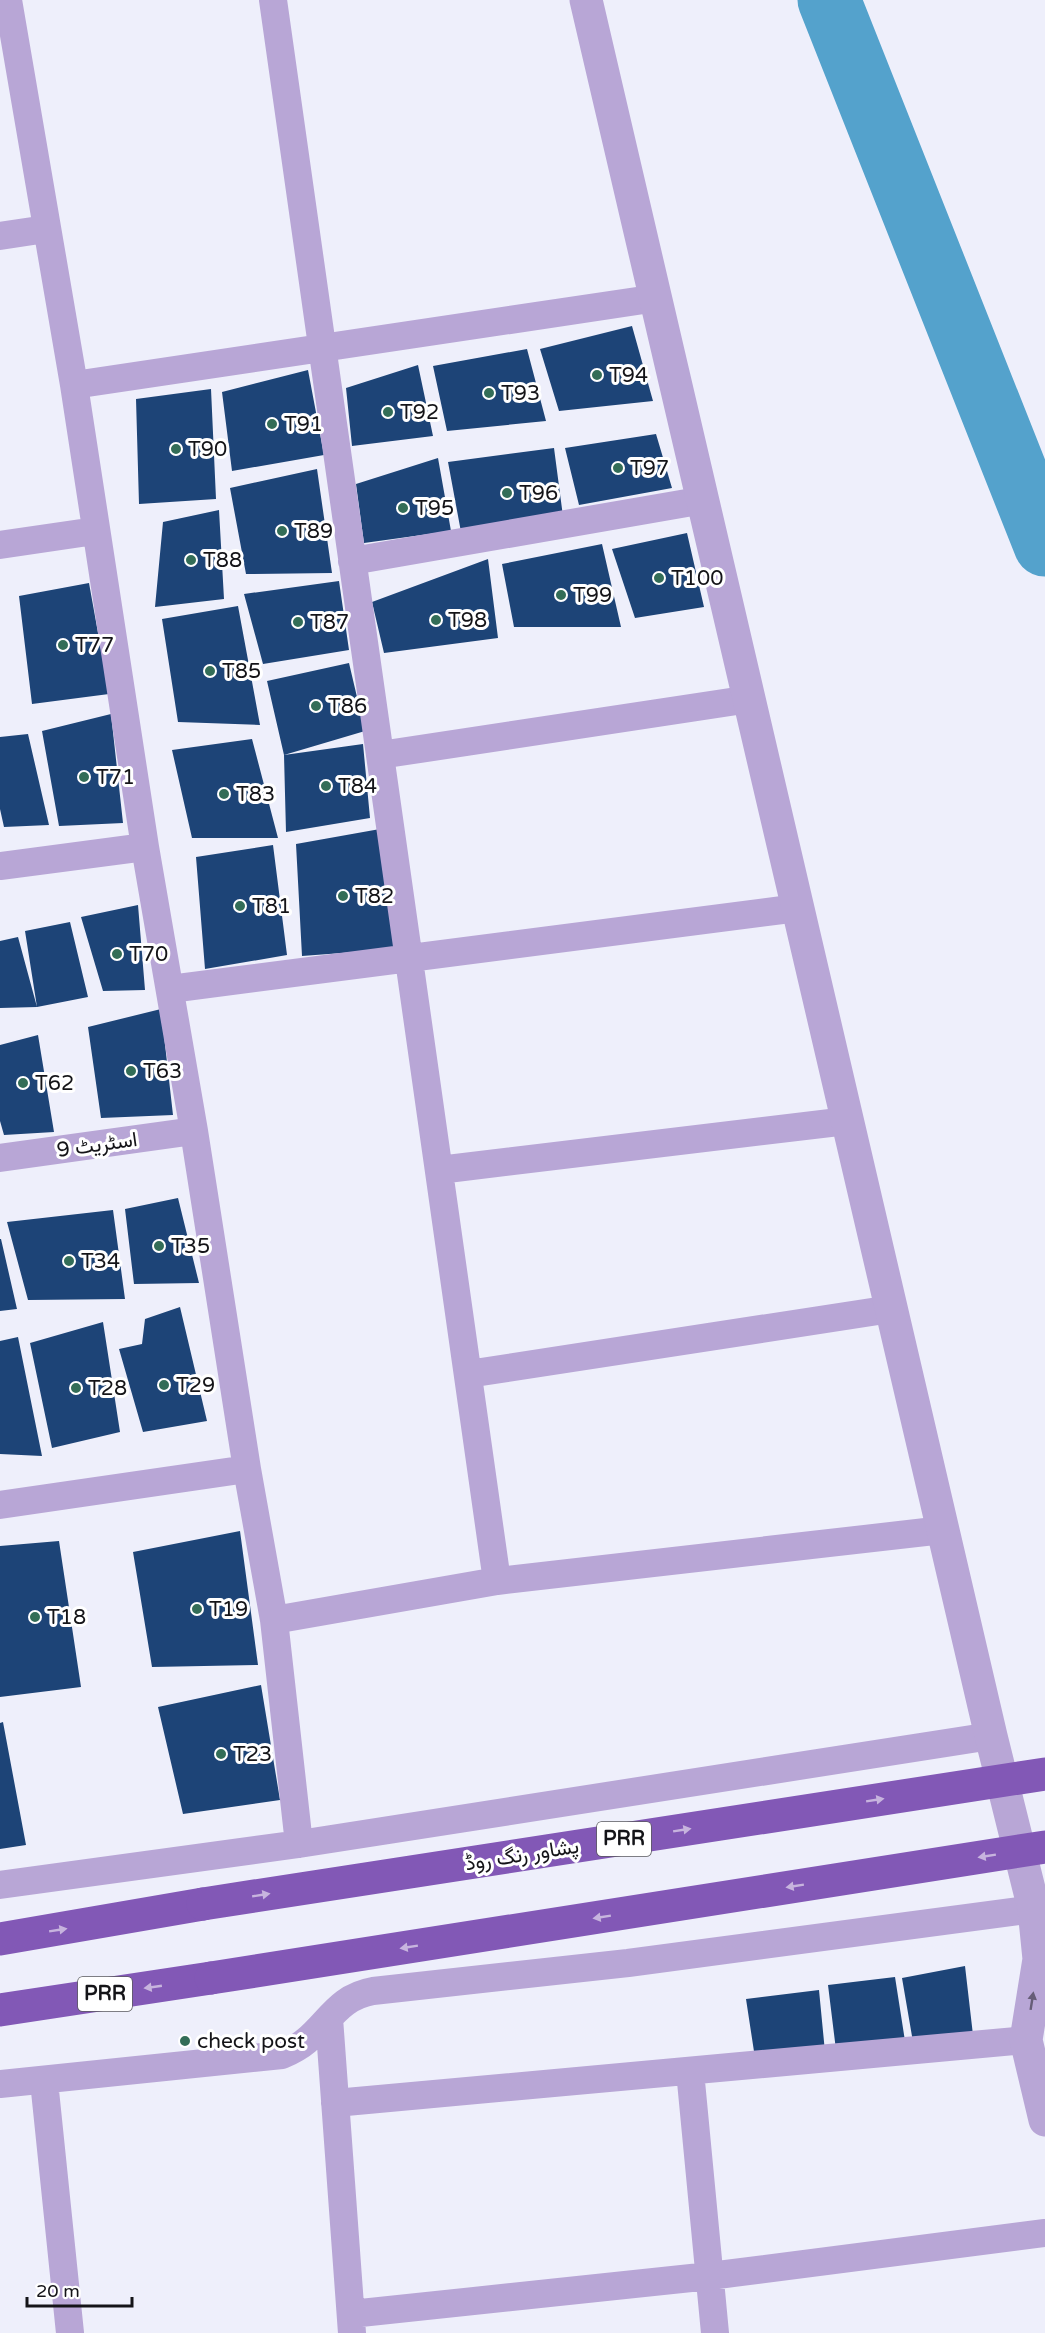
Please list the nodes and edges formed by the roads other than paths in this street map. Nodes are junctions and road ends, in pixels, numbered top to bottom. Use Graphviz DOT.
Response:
graph roads {
  1 [pos="8,0"];
  2 [pos="273,0"];
  3 [pos="586,0"];
  4 [pos="46,229"];
  5 [pos="0,236"];
  6 [pos="657,298"];
  7 [pos="322,348"];
  8 [pos="74,385"];
  9 [pos="704,500"];
  10 [pos="96,531"];
  11 [pos="0,545"];
  12 [pos="352,561"];
  13 [pos="750,699"];
  14 [pos="380,755"];
  15 [pos="145,847"];
  16 [pos="0,866"];
  17 [pos="798,909"];
  18 [pos="409,958"];
  19 [pos="170,989"];
  20 [pos="847,1121"];
  21 [pos="194,1131"];
  22 [pos="0,1158"];
  23 [pos="439,1170"];
  24 [pos="891,1309"];
  25 [pos="468,1374"];
  26 [pos="247,1468"];
  27 [pos="0,1505"];
  28 [pos="943,1530"];
  29 [pos="497,1581"];
  30 [pos="274,1620"];
  31 [pos="991,1736"];
  32 [pos="1045,1774"];
  33 [pos="299,1844"];
  34 [pos="1045,1847"];
  35 [pos="0,1885"];
  36 [pos="1034,1909"];
  37 [pos="0,1939"];
  38 [pos="1042,1965"];
  39 [pos="0,2010"];
  40 [pos="329,2018"];
  41 [pos="1026,2040"];
  42 [pos="690,2071"];
  43 [pos="44,2081"];
  44 [pos="0,2084"];
  45 [pos="335,2103"];
  46 [pos="1045,2120"];
  47 [pos="1045,2233"];
  48 [pos="710,2276"];
  49 [pos="351,2323"];
  50 [pos="70,2333"];
  51 [pos="715,2333"];
  1 -- 4 [label="street"];
  2 -- 7 [label="street"];
  3 -- 6 [label="street"];
  4 -- 5 [label="street"];
  4 -- 8 [label="street"];
  6 -- 7 [label="street"];
  6 -- 9 [label="street"];
  7 -- 8 [label="street"];
  7 -- 12 [label="street"];
  8 -- 10 [label="street"];
  9 -- 12 [label="street"];
  9 -- 13 [label="street"];
  10 -- 11 [label="street"];
  10 -- 15 [label="street"];
  12 -- 14 [label="street"];
  13 -- 14 [label="street"];
  13 -- 17 [label="street"];
  14 -- 18 [label="street"];
  15 -- 16 [label="street"];
  15 -- 19 [label="street"];
  17 -- 18 [label="street"];
  17 -- 20 [label="street"];
  18 -- 19 [label="street"];
  18 -- 23 [label="street"];
  19 -- 21 [label="street"];
  20 -- 23 [label="street"];
  20 -- 24 [label="street"];
  21 -- 22 [label="street, اسٹریٹ 9"];
  21 -- 26 [label="street"];
  23 -- 25 [label="street"];
  24 -- 25 [label="street"];
  24 -- 28 [label="street"];
  25 -- 29 [label="street"];
  26 -- 27 [label="street"];
  26 -- 30 [label="street"];
  28 -- 29 [label="street"];
  28 -- 31 [label="street"];
  29 -- 30 [label="street"];
  30 -- 33 [label="street"];
  31 -- 33 [label="street"];
  31 -- 36 [label="street"];
  37 -- 32 [label="highway, پشاور رنگ روڈ / PRR, one-way, bridge"];
  33 -- 35 [label="street"];
  34 -- 39 [label="highway, PRR, one-way, bridge"];
  36 -- 38 [label="street"];
  36 -- 40 [label="street"];
  41 -- 38 [label="street, one-way"];
  40 -- 43 [label="street"];
  40 -- 45 [label="street"];
  41 -- 42 [label="street"];
  41 -- 46 [label="street"];
  42 -- 45 [label="street"];
  42 -- 48 [label="street"];
  43 -- 44 [label="street"];
  43 -- 50 [label="street"];
  45 -- 49 [label="street"];
  47 -- 48 [label="street"];
  48 -- 49 [label="street"];
  48 -- 51 [label="street"];
}
